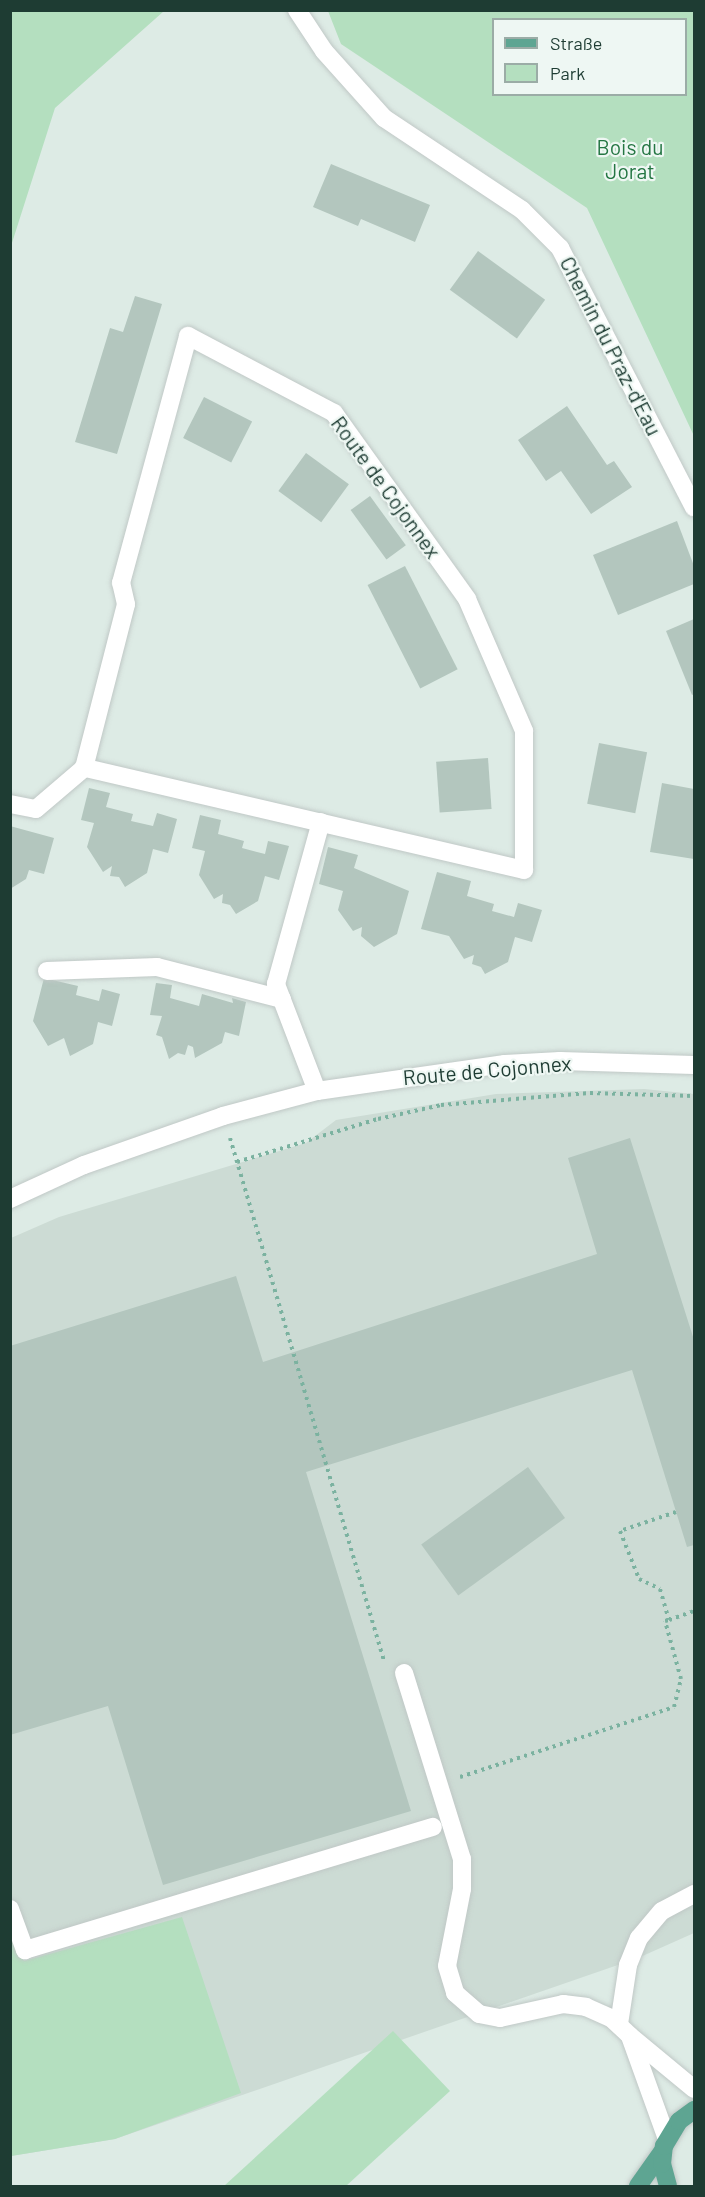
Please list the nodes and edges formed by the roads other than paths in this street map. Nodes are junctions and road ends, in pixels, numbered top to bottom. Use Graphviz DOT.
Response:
graph roads {
  1 [pos="297,10"];
  2 [pos="694,508"];
  3 [pos="84,768"];
  4 [pos="10,804"];
  5 [pos="321,822"];
  6 [pos="47,970"];
  7 [pos="282,999"];
  8 [pos="694,1065"];
  9 [pos="317,1091"];
  10 [pos="10,1199"];
  11 [pos="395,1670"];
  12 [pos="434,1827"];
  13 [pos="694,1894"];
  14 [pos="10,1909"];
  15 [pos="624,2030"];
  16 [pos="694,2089"];
  17 [pos="694,2110"];
  18 [pos="664,2146"];
  19 [pos="638,2187"];
  20 [pos="668,2187"];
  1 -- 2 [label="street, Chemin du Praz-d'Eau"];
  3 -- 4 [label="street"];
  3 -- 5 [label="street, Route de Cojonnex"];
  3 -- 5 [label="street, Route de Cojonnex"];
  5 -- 7 [label="street"];
  6 -- 7 [label="street"];
  7 -- 9 [label="street"];
  8 -- 9 [label="street, Route de Cojonnex"];
  9 -- 10 [label="street, Route de Cojonnex"];
  11 -- 15 [label="street"];
  12 -- 14 [label="street"];
  13 -- 15 [label="street"];
  15 -- 16 [label="street"];
  15 -- 18 [label="street"];
  17 -- 18 [label="main road"];
  18 -- 19 [label="main road"];
  18 -- 20 [label="main road"];
}
